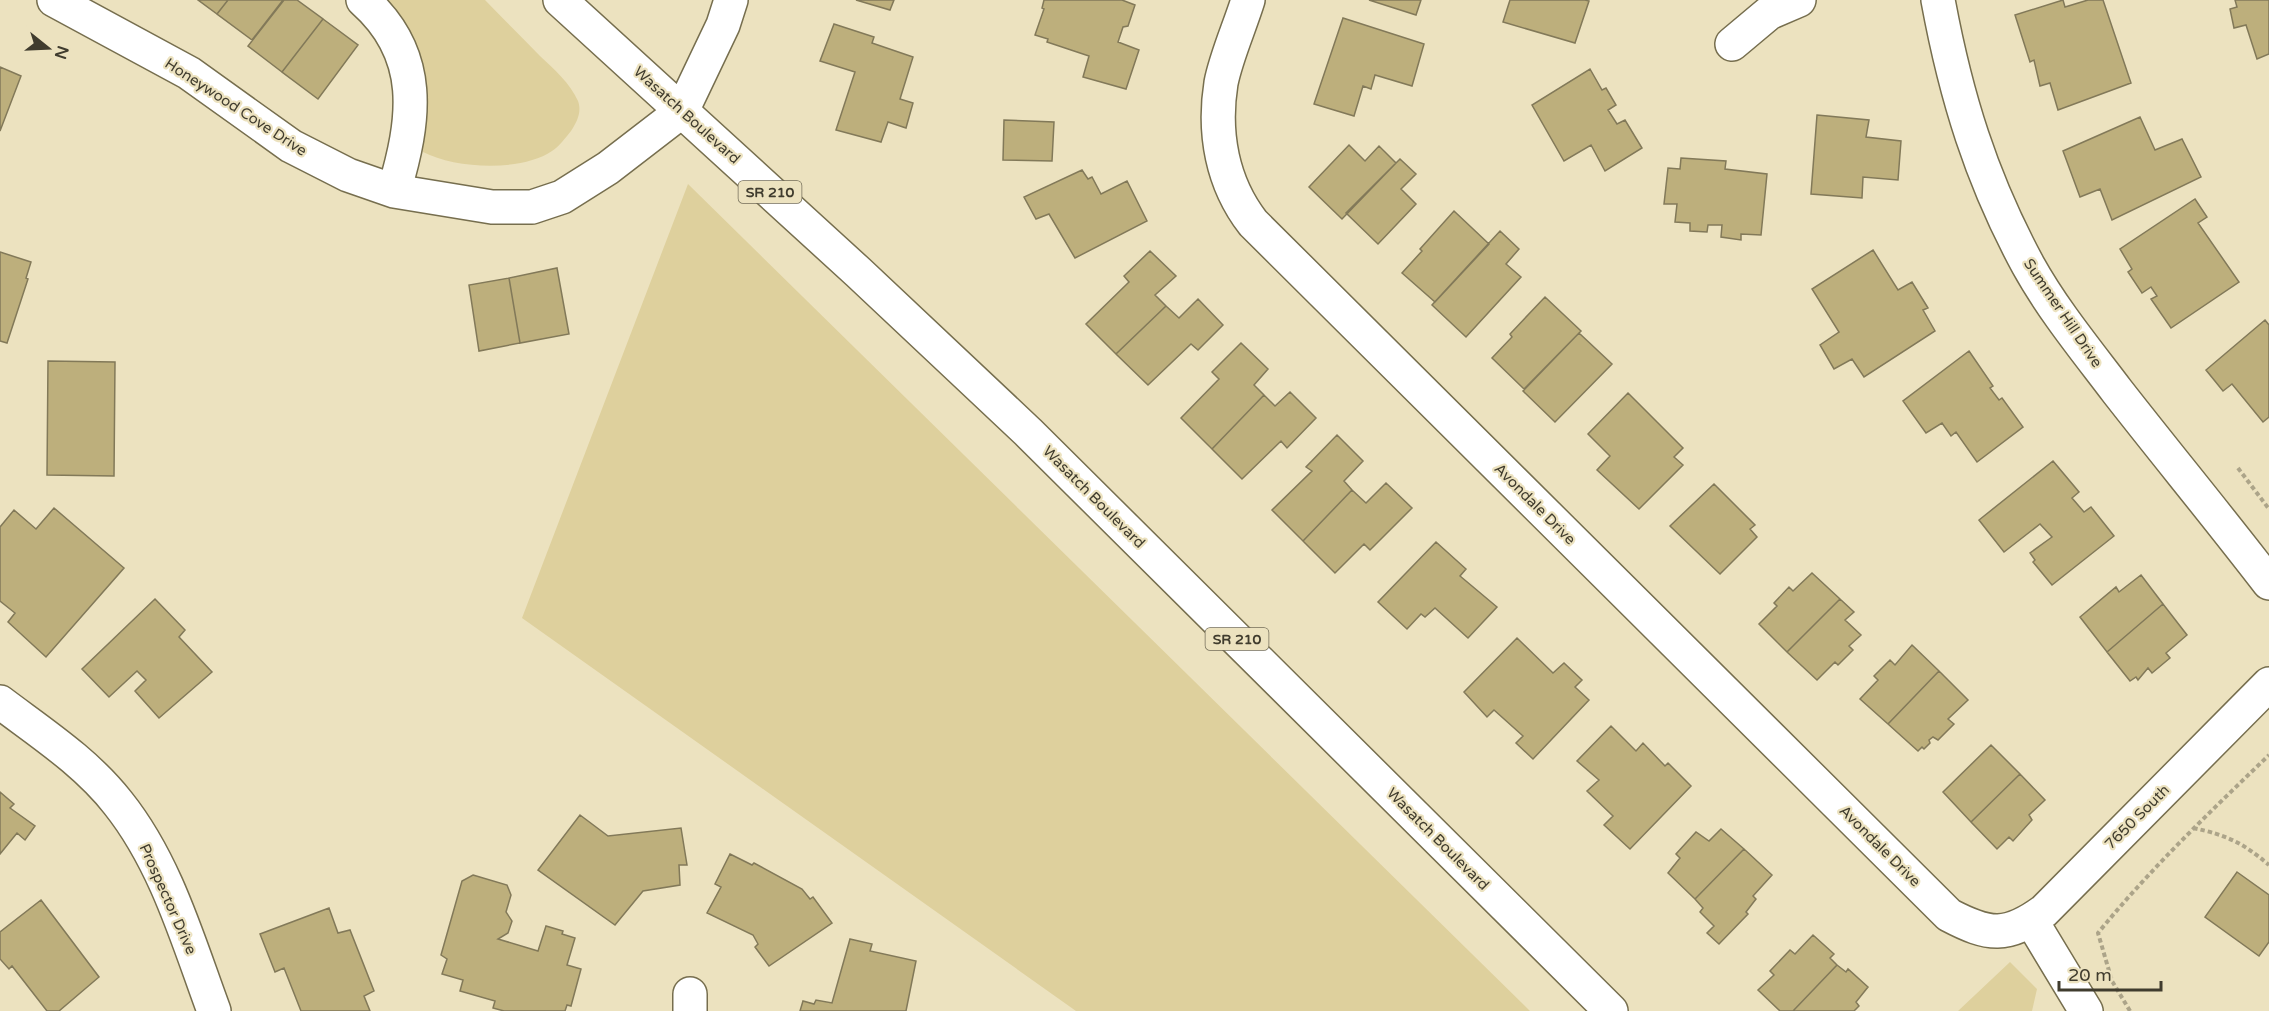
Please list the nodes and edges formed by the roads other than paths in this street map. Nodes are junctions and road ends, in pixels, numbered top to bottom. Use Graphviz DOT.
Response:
graph roads {
  1 [pos="54,0"];
  2 [pos="363,0"];
  3 [pos="560,0"];
  4 [pos="731,0"];
  5 [pos="1248,0"];
  6 [pos="1799,0"];
  7 [pos="1938,0"];
  8 [pos="1732,44"];
  9 [pos="682,111"];
  10 [pos="394,191"];
  11 [pos="2269,583"];
  12 [pos="2269,684"];
  13 [pos="0,702"];
  14 [pos="2031,920"];
  15 [pos="1995,932"];
  16 [pos="214,1011"];
  17 [pos="1611,1011"];
  18 [pos="2086,1011"];
  1 -- 10 [label="street, Honeywood Cove Drive"];
  2 -- 10 [label="street"];
  3 -- 9 [label="street, Wasatch Boulevard / SR 210"];
  4 -- 9 [label="street"];
  5 -- 15 [label="street, Avondale Drive"];
  6 -- 8 [label="street"];
  7 -- 11 [label="street, Summer Hill Drive"];
  9 -- 10 [label="street, Honeywood Cove Drive"];
  9 -- 17 [label="street, Wasatch Boulevard / SR 210"];
  12 -- 14 [label="street, 7650 South"];
  13 -- 16 [label="street, Prospector Drive"];
  14 -- 15 [label="street, 7650 South"];
  14 -- 18 [label="street"];
}
